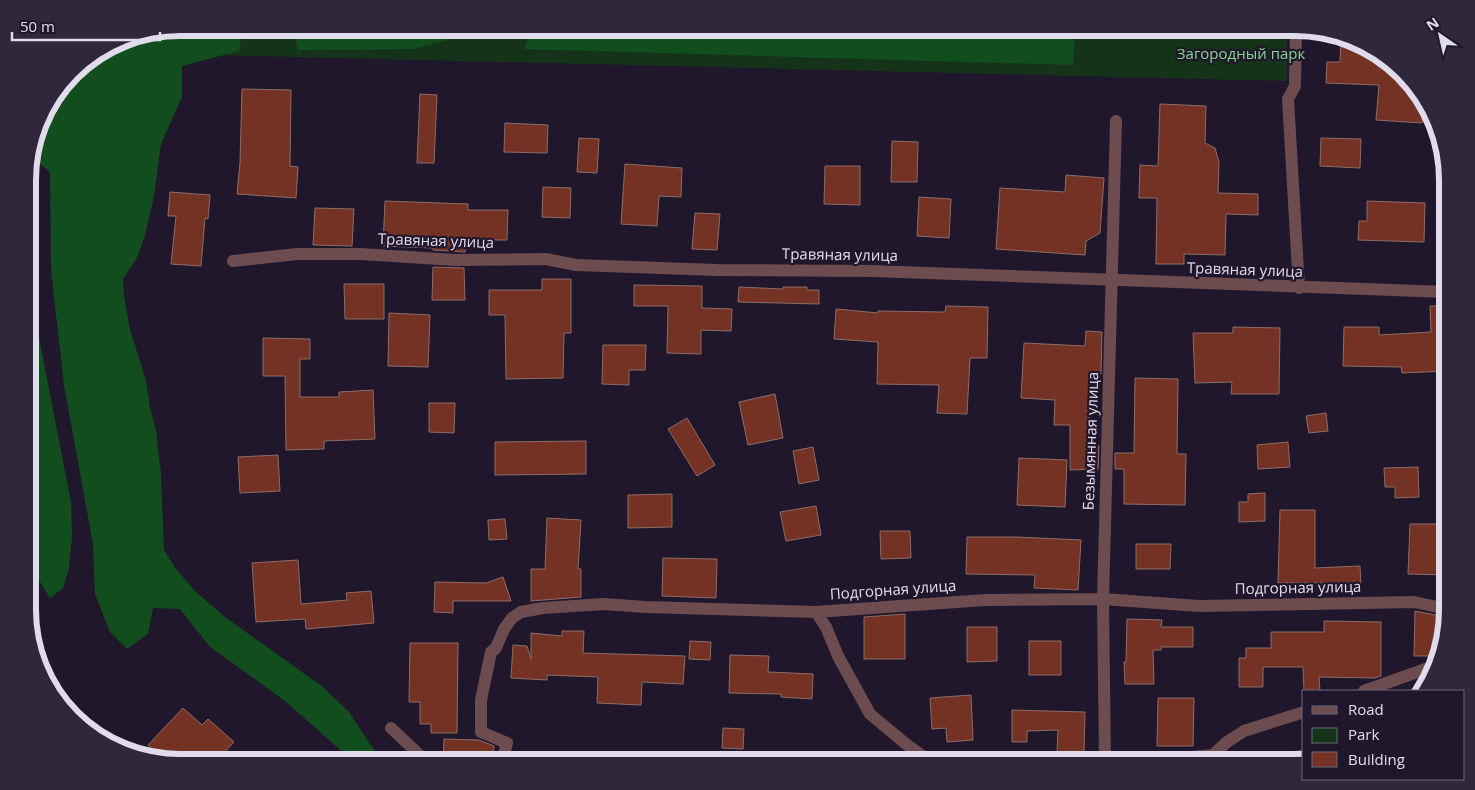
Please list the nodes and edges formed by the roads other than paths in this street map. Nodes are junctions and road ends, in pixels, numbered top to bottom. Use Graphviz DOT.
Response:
graph roads {
  1 [pos="1296,36"];
  2 [pos="1116,121"];
  3 [pos="233,260"];
  4 [pos="1112,279"];
  5 [pos="1299,288"];
  6 [pos="1439,292"];
  7 [pos="1103,599"];
  8 [pos="1439,607"];
  9 [pos="816,612"];
  10 [pos="1426,669"];
  11 [pos="1367,690"];
  12 [pos="1302,713"];
  13 [pos="390,728"];
  14 [pos="920,753"];
  15 [pos="1105,753"];
  16 [pos="1220,753"];
  17 [pos="418,754"];
  18 [pos="504,754"];
  1 -- 5 [label="street"];
  2 -- 4 [label="street, Безымянная улица"];
  3 -- 4 [label="street, Травяная улица"];
  4 -- 5 [label="street, Травяная улица"];
  4 -- 7 [label="street, Безымянная улица"];
  5 -- 6 [label="street, Травяная улица"];
  7 -- 8 [label="street, Подгорная улица"];
  7 -- 9 [label="street, Подгорная улица"];
  7 -- 15 [label="street, Безымянная улица"];
  9 -- 14 [label="street"];
  9 -- 18 [label="street, Подгорная улица"];
  10 -- 11 [label="street"];
  12 -- 16 [label="street"];
  13 -- 17 [label="street"];
}
